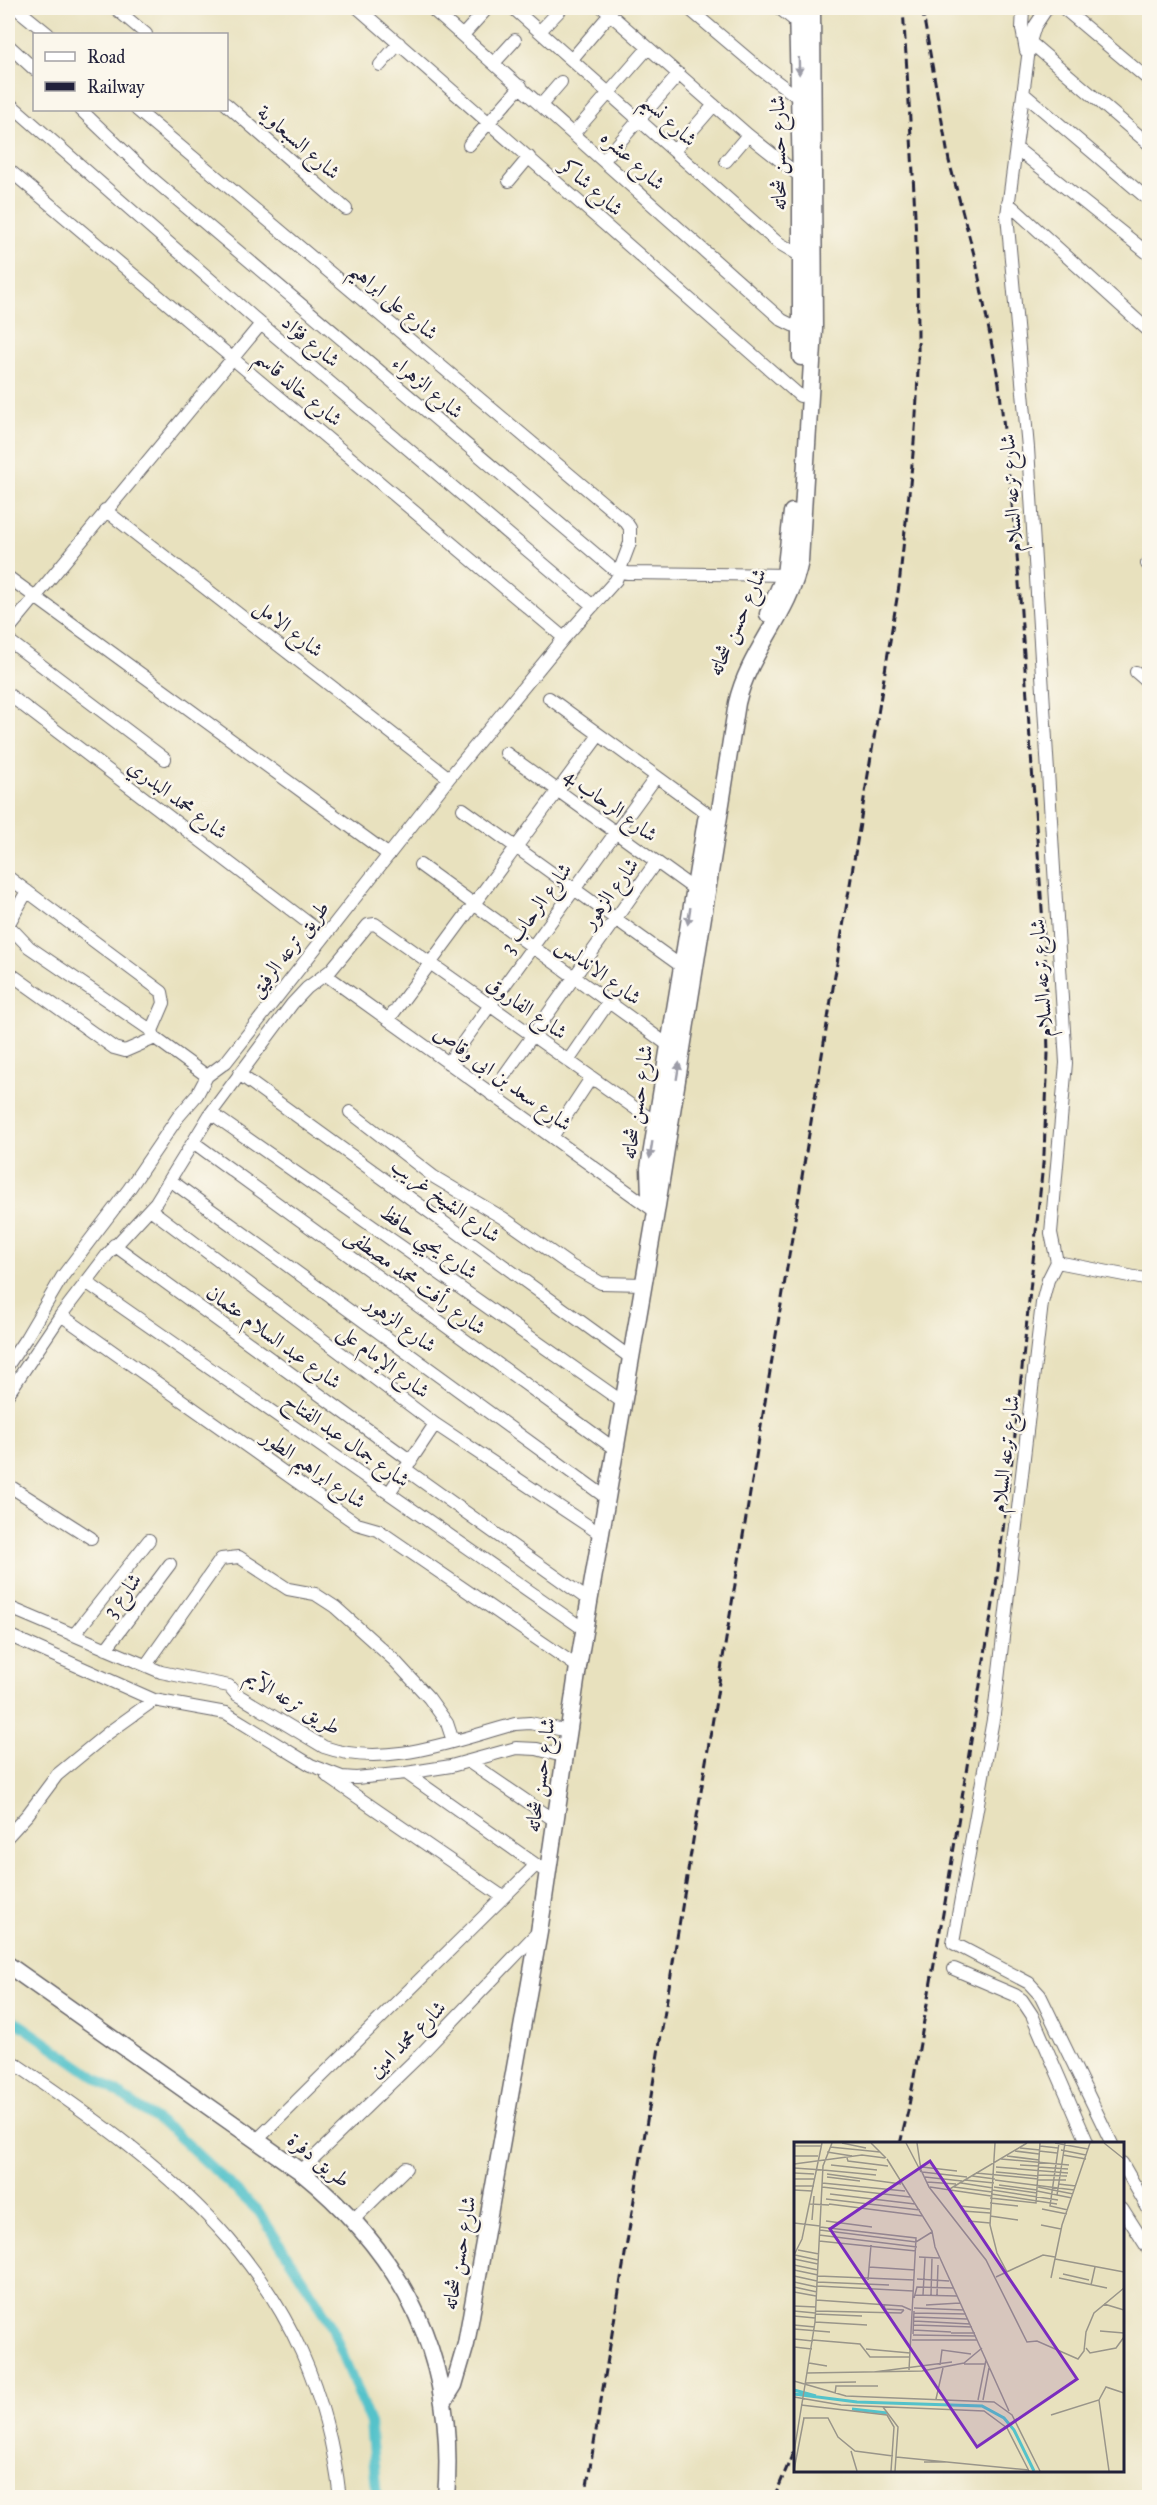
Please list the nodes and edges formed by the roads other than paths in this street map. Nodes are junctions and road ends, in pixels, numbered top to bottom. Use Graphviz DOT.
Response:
graph roads {
  1 [pos="16,8"];
  2 [pos="116,8"];
  3 [pos="358,8"];
  4 [pos="431,8"];
  5 [pos="513,8"];
  6 [pos="562,8"];
  7 [pos="688,8"];
  8 [pos="779,8"];
  9 [pos="1023,8"];
  10 [pos="1047,8"];
  11 [pos="1063,8"];
  12 [pos="607,11"];
  13 [pos="484,12"];
  14 [pos="805,15"];
  15 [pos="540,31"];
  16 [pos="47,33"];
  17 [pos="145,33"];
  18 [pos="463,35"];
  19 [pos="514,40"];
  20 [pos="1030,42"];
  21 [pos="399,43"];
  22 [pos="8,45"];
  23 [pos="648,48"];
  24 [pos="1028,58"];
  25 [pos="572,59"];
  26 [pos="494,63"];
  27 [pos="380,65"];
  28 [pos="33,68"];
  29 [pos="679,74"];
  30 [pos="1149,81"];
  31 [pos="561,82"];
  32 [pos="521,86"];
  33 [pos="609,93"];
  34 [pos="1024,94"];
  35 [pos="800,99"];
  36 [pos="8,102"];
  37 [pos="541,105"];
  38 [pos="714,105"];
  39 [pos="228,106"];
  40 [pos="82,111"];
  41 [pos="138,111"];
  42 [pos="641,120"];
  43 [pos="489,122"];
  44 [pos="574,133"];
  45 [pos="748,135"];
  46 [pos="469,145"];
  47 [pos="1149,145"];
  48 [pos="1016,148"];
  49 [pos="674,151"];
  50 [pos="529,157"];
  51 [pos="604,160"];
  52 [pos="726,161"];
  53 [pos="8,169"];
  54 [pos="801,177"];
  55 [pos="509,181"];
  56 [pos="1149,201"];
  57 [pos="1008,203"];
  58 [pos="346,209"];
  59 [pos="1149,255"];
  60 [pos="801,256"];
  61 [pos="1143,321"];
  62 [pos="261,324"];
  63 [pos="808,328"];
  64 [pos="1149,332"];
  65 [pos="232,356"];
  66 [pos="800,396"];
  67 [pos="801,458"];
  68 [pos="105,510"];
  69 [pos="626,522"];
  70 [pos="620,572"];
  71 [pos="791,575"];
  72 [pos="8,577"];
  73 [pos="34,597"];
  74 [pos="592,606"];
  75 [pos="8,630"];
  76 [pos="564,638"];
  77 [pos="8,640"];
  78 [pos="1136,672"];
  79 [pos="1149,684"];
  80 [pos="8,694"];
  81 [pos="549,698"];
  82 [pos="599,735"];
  83 [pos="506,753"];
  84 [pos="165,759"];
  85 [pos="656,777"];
  86 [pos="449,778"];
  87 [pos="558,791"];
  88 [pos="463,809"];
  89 [pos="708,814"];
  90 [pos="615,832"];
  91 [pos="516,848"];
  92 [pos="389,855"];
  93 [pos="656,862"];
  94 [pos="420,865"];
  95 [pos="8,877"];
  96 [pos="574,889"];
  97 [pos="694,889"];
  98 [pos="27,891"];
  99 [pos="474,904"];
  100 [pos="616,919"];
  101 [pos="375,924"];
  102 [pos="324,935"];
  103 [pos="532,947"];
  104 [pos="430,963"];
  105 [pos="681,966"];
  106 [pos="8,972"];
  107 [pos="326,975"];
  108 [pos="574,978"];
  109 [pos="608,1003"];
  110 [pos="489,1006"];
  111 [pos="388,1019"];
  112 [pos="154,1035"];
  113 [pos="532,1036"];
  114 [pos="668,1045"];
  115 [pos="568,1061"];
  116 [pos="448,1062"];
  117 [pos="238,1074"];
  118 [pos="207,1076"];
  119 [pos="591,1078"];
  120 [pos="491,1094"];
  121 [pos="350,1112"];
  122 [pos="211,1113"];
  123 [pos="656,1123"];
  124 [pos="552,1137"];
  125 [pos="193,1142"];
  126 [pos="170,1180"];
  127 [pos="150,1209"];
  128 [pos="656,1212"];
  129 [pos="114,1245"];
  130 [pos="1057,1262"];
  131 [pos="1149,1280"];
  132 [pos="86,1282"];
  133 [pos="644,1284"];
  134 [pos="61,1315"];
  135 [pos="632,1358"];
  136 [pos="8,1365"];
  137 [pos="8,1394"];
  138 [pos="624,1403"];
  139 [pos="435,1424"];
  140 [pos="616,1450"];
  141 [pos="408,1465"];
  142 [pos="8,1485"];
  143 [pos="389,1493"];
  144 [pos="608,1499"];
  145 [pos="602,1535"];
  146 [pos="91,1538"];
  147 [pos="149,1540"];
  148 [pos="170,1564"];
  149 [pos="590,1601"];
  150 [pos="8,1607"];
  151 [pos="585,1630"];
  152 [pos="8,1635"];
  153 [pos="74,1635"];
  154 [pos="106,1649"];
  155 [pos="146,1665"];
  156 [pos="578,1667"];
  157 [pos="154,1700"];
  158 [pos="568,1731"];
  159 [pos="453,1741"];
  160 [pos="566,1756"];
  161 [pos="469,1762"];
  162 [pos="311,1765"];
  163 [pos="406,1773"];
  164 [pos="557,1822"];
  165 [pos="8,1836"];
  166 [pos="542,1868"];
  167 [pos="503,1897"];
  168 [pos="538,1932"];
  169 [pos="8,1965"];
  170 [pos="954,1969"];
  171 [pos="8,2059"];
  172 [pos="257,2140"];
  173 [pos="1087,2142"];
  174 [pos="1111,2142"];
  175 [pos="1124,2167"];
  176 [pos="406,2168"];
  177 [pos="300,2171"];
  178 [pos="1124,2211"];
  179 [pos="1149,2212"];
  180 [pos="354,2219"];
  181 [pos="1149,2252"];
  182 [pos="466,2344"];
  183 [pos="433,2357"];
  184 [pos="444,2401"];
  185 [pos="340,2498"];
  186 [pos="446,2498"];
  1 -- 16 [label="street"];
  2 -- 17 [label="street"];
  3 -- 21 [label="street, شارع شاكر"];
  4 -- 18 [label="street, شارع عشره"];
  5 -- 15 [label="street, شارع نسيم"];
  6 -- 15 [label="street"];
  7 -- 35 [label="street"];
  8 -- 14 [label="street"];
  9 -- 24 [label="street"];
  10 -- 20 [label="street, شارع ترعه السلام"];
  11 -- 30 [label="street"];
  12 -- 23 [label="street"];
  12 -- 25 [label="street"];
  13 -- 18 [label="street"];
  14 -- 35 [label="main road, شارع حسن شحاته, one-way"];
  14 -- 63 [label="main road, شارع حسن شحاته"];
  15 -- 25 [label="street, شارع نسيم"];
  18 -- 26 [label="street, شارع عشره"];
  19 -- 26 [label="street"];
  20 -- 24 [label="street, شارع ترعه السلام"];
  20 -- 47 [label="street"];
  21 -- 27 [label="street"];
  21 -- 43 [label="street, شارع شاكر"];
  22 -- 28 [label="street"];
  23 -- 29 [label="street"];
  23 -- 33 [label="street"];
  24 -- 34 [label="street, شارع ترعه السلام"];
  25 -- 33 [label="street, شارع نسيم"];
  26 -- 32 [label="street, شارع عشره"];
  29 -- 38 [label="street"];
  29 -- 42 [label="street"];
  31 -- 37 [label="street"];
  32 -- 37 [label="street, شارع عشره"];
  32 -- 43 [label="street"];
  33 -- 42 [label="street, شارع نسيم"];
  33 -- 44 [label="street"];
  34 -- 48 [label="street, شارع ترعه السلام"];
  34 -- 56 [label="street"];
  35 -- 54 [label="main road, شارع حسن شحاته"];
  36 -- 62 [label="street, شارع فؤاد"];
  37 -- 44 [label="street, شارع عشره"];
  38 -- 45 [label="street"];
  38 -- 49 [label="street"];
  39 -- 58 [label="street, شارع السبعاوية"];
  40 -- 70 [label="street, شارع الزهراء"];
  41 -- 69 [label="street, شارع على ابراهيم"];
  42 -- 49 [label="street, شارع نسيم"];
  42 -- 51 [label="street"];
  43 -- 46 [label="street"];
  43 -- 50 [label="street, شارع شاكر"];
  44 -- 51 [label="street, شارع عشره"];
  45 -- 52 [label="street"];
  45 -- 54 [label="street"];
  48 -- 57 [label="street, شارع ترعه السلام"];
  48 -- 59 [label="street"];
  49 -- 60 [label="street, شارع نسيم"];
  50 -- 55 [label="street"];
  50 -- 66 [label="street, شارع شاكر"];
  51 -- 63 [label="street, شارع عشره"];
  53 -- 65 [label="street, شارع خالد قاسم"];
  54 -- 60 [label="main road, شارع حسن شحاته"];
  57 -- 61 [label="street"];
  57 -- 130 [label="street, شارع ترعه السلام"];
  60 -- 63 [label="main road, شارع حسن شحاته"];
  61 -- 64 [label="street"];
  62 -- 65 [label="street"];
  62 -- 74 [label="street, شارع فؤاد"];
  63 -- 66 [label="main road, شارع حسن شحاته"];
  63 -- 67 [label="main road, شارع حسن شحاته"];
  65 -- 68 [label="street"];
  65 -- 76 [label="street, شارع خالد قاسم"];
  66 -- 67 [label="main road, شارع حسن شحاته"];
  67 -- 71 [label="main road, شارع حسن شحاته"];
  68 -- 73 [label="street"];
  68 -- 86 [label="street, شارع الامل"];
  69 -- 70 [label="street, طريق ترعه الرفيق"];
  70 -- 71 [label="street"];
  70 -- 74 [label="street, طريق ترعه الرفيق"];
  71 -- 89 [label="main road, شارع حسن شحاته"];
  128 -- 71 [label="main road, شارع حسن شحاته, one-way"];
  72 -- 73 [label="street"];
  73 -- 75 [label="street"];
  73 -- 92 [label="street"];
  74 -- 76 [label="street, طريق ترعه الرفيق"];
  76 -- 86 [label="street, طريق ترعه الرفيق"];
  77 -- 84 [label="street"];
  78 -- 79 [label="street"];
  80 -- 102 [label="street, شارع محمد البدري"];
  81 -- 82 [label="street"];
  82 -- 85 [label="street"];
  82 -- 87 [label="street"];
  83 -- 87 [label="street, شارع الرحاب 4"];
  85 -- 89 [label="street"];
  85 -- 90 [label="street, شارع الرحاب 3"];
  86 -- 92 [label="street, طريق ترعه الرفيق"];
  87 -- 90 [label="street, شارع الرحاب 4"];
  87 -- 91 [label="street"];
  88 -- 91 [label="street"];
  89 -- 97 [label="main road, شارع حسن شحاته"];
  90 -- 93 [label="street, شارع الرحاب 4"];
  90 -- 96 [label="street, شارع الرحاب 3"];
  91 -- 96 [label="street"];
  91 -- 99 [label="street"];
  92 -- 102 [label="street, طريق ترعه الرفيق"];
  93 -- 97 [label="street, شارع الرحاب 4"];
  93 -- 100 [label="street, شارع الزهور"];
  94 -- 99 [label="street, شارع الاندلس"];
  95 -- 98 [label="street"];
  96 -- 100 [label="street"];
  96 -- 103 [label="street, شارع الرحاب 3"];
  97 -- 105 [label="main road, شارع حسن شحاته, one-way"];
  98 -- 112 [label="street"];
  98 -- 112 [label="street"];
  99 -- 103 [label="street, شارع الاندلس"];
  99 -- 104 [label="street"];
  100 -- 105 [label="street"];
  100 -- 108 [label="street, شارع الزهور"];
  101 -- 104 [label="street, شارع الفاروق"];
  101 -- 107 [label="street, طريق ترعه الرفيق"];
  102 -- 118 [label="street, طريق ترعه الرفيق"];
  103 -- 108 [label="street, شارع الاندلس"];
  103 -- 110 [label="street, شارع الرحاب 3"];
  104 -- 110 [label="street, شارع الفاروق"];
  104 -- 111 [label="street"];
  105 -- 114 [label="main road, شارع حسن شحاته"];
  106 -- 112 [label="street"];
  107 -- 111 [label="street, شارع سعد بن ابى وقاص"];
  107 -- 117 [label="street, طريق ترعه الرفيق"];
  108 -- 109 [label="street, شارع الاندلس"];
  108 -- 113 [label="street, شارع الزهور"];
  109 -- 114 [label="street, شارع الاندلس"];
  109 -- 115 [label="street"];
  110 -- 113 [label="street, شارع الفاروق"];
  110 -- 116 [label="street, شارع الرحاب 3"];
  111 -- 116 [label="street, شارع سعد بن ابى وقاص"];
  112 -- 118 [label="street"];
  113 -- 115 [label="street, شارع الفاروق"];
  113 -- 120 [label="street, شارع الزهور"];
  114 -- 123 [label="main road, شارع حسن شحاته"];
  115 -- 119 [label="street, شارع الفاروق"];
  116 -- 120 [label="street, شارع سعد بن ابى وقاص"];
  117 -- 122 [label="street, طريق ترعه الرفيق"];
  117 -- 135 [label="street, شارع الشيخ غريب"];
  118 -- 136 [label="street, طريق ترعه الرفيق"];
  119 -- 123 [label="street, شارع الفاروق"];
  119 -- 124 [label="street"];
  120 -- 124 [label="street, شارع سعد بن ابى وقاص"];
  121 -- 133 [label="street"];
  122 -- 125 [label="street, طريق ترعه الرفيق"];
  122 -- 138 [label="street, شارع يحيي حافظ"];
  123 -- 128 [label="main road, شارع حسن شحاته, one-way"];
  124 -- 128 [label="street, شارع سعد بن ابى وقاص"];
  125 -- 126 [label="street, طريق ترعه الرفيق"];
  125 -- 140 [label="street, شارع رأفت محمد مصطفى"];
  126 -- 127 [label="street, طريق ترعه الرفيق"];
  126 -- 144 [label="street, شارع الزهور"];
  127 -- 129 [label="street, طريق ترعه الرفيق"];
  127 -- 139 [label="street, شارع الإمام على"];
  128 -- 133 [label="main road, شارع حسن شحاته"];
  129 -- 132 [label="street, طريق ترعه الرفيق"];
  129 -- 141 [label="street, شارع عبد السلام عثمان"];
  130 -- 131 [label="street"];
  130 -- 174 [label="street, شارع ترعه السلام"];
  132 -- 134 [label="street, طريق ترعه الرفيق"];
  132 -- 143 [label="street, شارع جمال عبد الفتاح"];
  133 -- 135 [label="main road, شارع حسن شحاته"];
  134 -- 137 [label="street, طريق ترعه الرفيق"];
  134 -- 156 [label="street, شارع ابراهيم الطور"];
  135 -- 138 [label="main road, شارع حسن شحاته"];
  138 -- 140 [label="main road, شارع حسن شحاته"];
  139 -- 141 [label="street"];
  139 -- 145 [label="street, شارع الإمام على"];
  140 -- 144 [label="main road, شارع حسن شحاته"];
  141 -- 143 [label="street"];
  141 -- 149 [label="street, شارع عبد السلام عثمان"];
  142 -- 146 [label="street"];
  143 -- 151 [label="street, شارع جمال عبد الفتاح"];
  144 -- 145 [label="main road, شارع حسن شحاته"];
  145 -- 149 [label="main road, شارع حسن شحاته"];
  147 -- 153 [label="street"];
  148 -- 154 [label="street, شارع 3"];
  149 -- 151 [label="main road, شارع حسن شحاته"];
  150 -- 153 [label="street, طريق ترعه الآيم"];
  151 -- 156 [label="main road, شارع حسن شحاته"];
  152 -- 157 [label="street, طريق ترعه الآيم"];
  153 -- 154 [label="street, طريق ترعه الآيم"];
  154 -- 155 [label="street, طريق ترعه الآيم"];
  155 -- 159 [label="street, طريق ترعه الآيم"];
  155 -- 159 [label="street"];
  156 -- 158 [label="main road, شارع حسن شحاته"];
  157 -- 162 [label="street, طريق ترعه الآيم"];
  157 -- 165 [label="street"];
  158 -- 159 [label="street, طريق ترعه الآيم"];
  158 -- 160 [label="main road, شارع حسن شحاته"];
  160 -- 161 [label="street, طريق ترعه الآيم"];
  160 -- 164 [label="main road, شارع حسن شحاته"];
  161 -- 163 [label="street, طريق ترعه الآيم"];
  161 -- 164 [label="street"];
  162 -- 163 [label="street, طريق ترعه الآيم"];
  162 -- 167 [label="street"];
  163 -- 166 [label="street"];
  164 -- 166 [label="main road, شارع حسن شحاته"];
  166 -- 167 [label="street"];
  166 -- 168 [label="main road, شارع حسن شحاته"];
  167 -- 172 [label="street"];
  168 -- 177 [label="street, شارع محمد امين"];
  168 -- 182 [label="main road, شارع حسن شحاته"];
  169 -- 172 [label="main road, طريق دفرة"];
  170 -- 173 [label="street"];
  171 -- 185 [label="street"];
  172 -- 177 [label="main road, طريق دفرة"];
  175 -- 179 [label="street"];
  176 -- 180 [label="street"];
  177 -- 180 [label="main road, طريق دفرة"];
  178 -- 181 [label="street"];
  180 -- 183 [label="main road, طريق دفرة"];
  182 -- 183 [label="main road"];
  182 -- 184 [label="main road, شارع حسن شحاته"];
  183 -- 184 [label="main road, طريق دفرة"];
  184 -- 186 [label="main road, طريق دفرة"];
}
